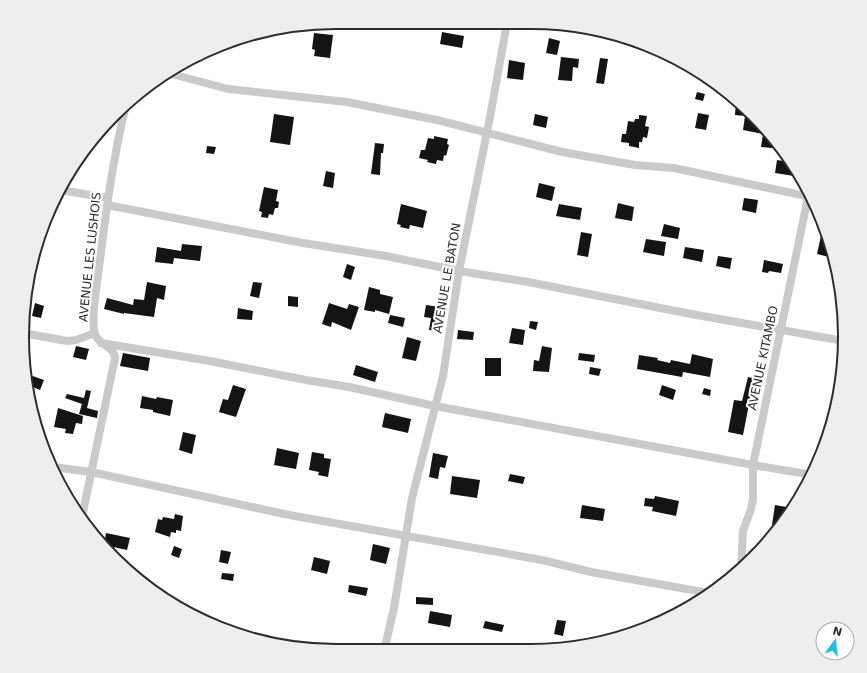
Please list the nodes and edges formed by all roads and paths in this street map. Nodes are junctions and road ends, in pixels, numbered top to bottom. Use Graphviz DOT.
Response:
graph roads {
  1 [pos="506,29"];
  2 [pos="175,75"];
  3 [pos="124,115"];
  4 [pos="486,133"];
  5 [pos="66,191"];
  6 [pos="803,194"];
  7 [pos="107,201"];
  8 [pos="807,203"];
  9 [pos="459,271"];
  10 [pos="781,329"];
  11 [pos="95,333"];
  12 [pos="29,334"];
  13 [pos="838,340"];
  14 [pos="101,343"];
  15 [pos="436,406"];
  16 [pos="753,465"];
  17 [pos="59,468"];
  18 [pos="91,472"];
  19 [pos="806,474"];
  20 [pos="83,510"];
  21 [pos="407,536"];
  22 [pos="741,560"];
  23 [pos="701,592"];
  24 [pos="386,644"];
  1 -- 4 [label="street, AVENUE LE BATON"];
  2 -- 4 [label="street"];
  3 -- 7 [label="street, AVENUE LES LUSHOIS"];
  4 -- 6 [label="street"];
  4 -- 9 [label="street, AVENUE LE BATON"];
  5 -- 7 [label="street"];
  7 -- 9 [label="street"];
  7 -- 11 [label="street, AVENUE LES LUSHOIS"];
  8 -- 10 [label="street, AVENUE KITAMBO"];
  9 -- 10 [label="street"];
  9 -- 15 [label="street, AVENUE LE BATON"];
  10 -- 13 [label="street"];
  10 -- 16 [label="street, AVENUE KITAMBO"];
  11 -- 12 [label="street"];
  11 -- 14 [label="street, AVENUE LES LUSHOIS"];
  14 -- 15 [label="street"];
  14 -- 18 [label="street, AVENUE LES LUSHOIS"];
  15 -- 16 [label="street"];
  15 -- 21 [label="street, AVENUE LE BATON"];
  16 -- 19 [label="street"];
  16 -- 22 [label="street, AVENUE KITAMBO"];
  17 -- 18 [label="street"];
  18 -- 20 [label="street"];
  18 -- 21 [label="street"];
  21 -- 23 [label="street"];
  21 -- 24 [label="street, AVENUE LE BATON"];
}
